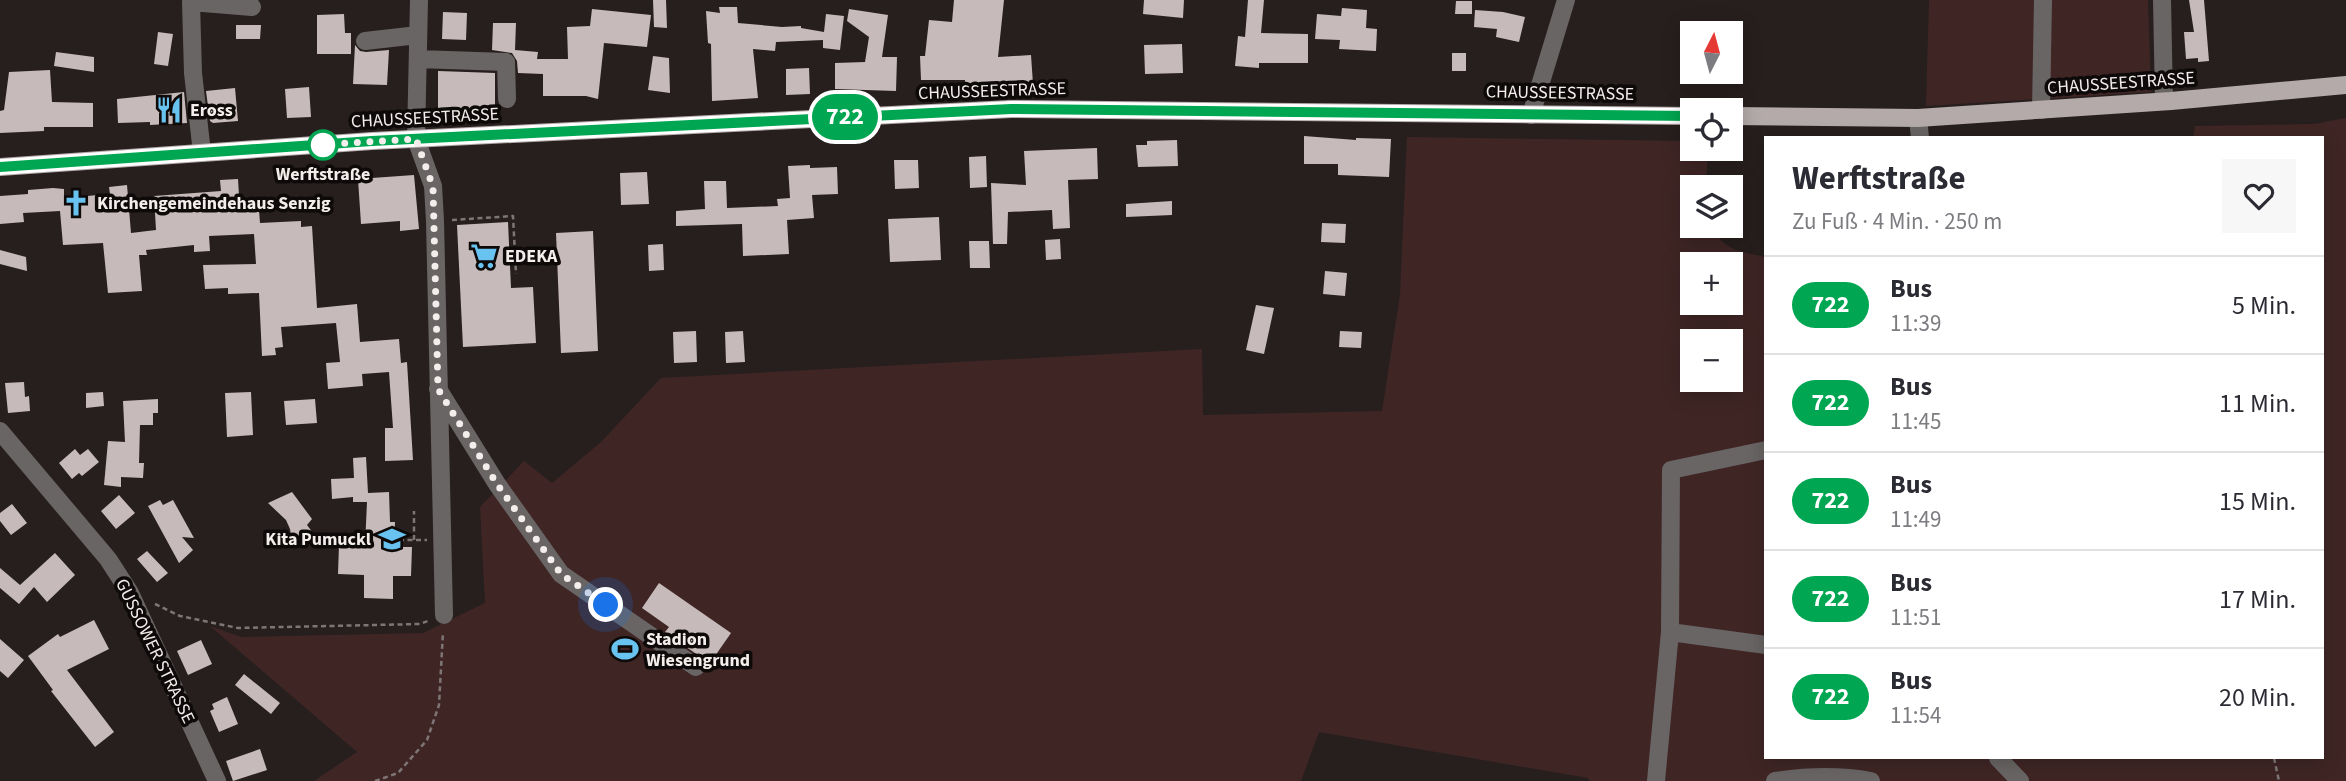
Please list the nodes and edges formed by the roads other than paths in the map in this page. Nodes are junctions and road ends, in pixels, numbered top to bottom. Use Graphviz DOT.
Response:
graph roads {
  1 [pos="419,0"];
  2 [pos="1566,0"];
  3 [pos="2043,0"];
  4 [pos="2162,0"];
  5 [pos="252,7"];
  6 [pos="418,35"];
  7 [pos="365,41"];
  8 [pos="418,59"];
  9 [pos="2346,85"];
  10 [pos="507,99"];
  11 [pos="2164,102"];
  12 [pos="2041,110"];
  13 [pos="1531,115"];
  14 [pos="1680,116"];
  15 [pos="1743,116"];
  16 [pos="1918,118"];
  17 [pos="1920,136"];
  18 [pos="416,139"];
  19 [pos="202,153"];
  20 [pos="0,167"];
  21 [pos="438,389"];
  22 [pos="0,431"];
  23 [pos="1764,450"];
  24 [pos="444,615"];
  25 [pos="1670,632"];
  26 [pos="1764,645"];
  27 [pos="696,667"];
  28 [pos="1999,759"];
  29 [pos="217,781"];
  30 [pos="1657,781"];
  31 [pos="1775,781"];
  32 [pos="1871,781"];
  33 [pos="2020,781"];
  1 -- 6 [label="street"];
  2 -- 13 [label="street"];
  3 -- 12 [label="street"];
  4 -- 11 [label="street"];
  5 -- 19 [label="street"];
  6 -- 7 [label="street"];
  6 -- 8 [label="street"];
  8 -- 10 [label="street"];
  8 -- 18 [label="street"];
  9 -- 11 [label="main road, CHAUSSEESTRASSE"];
  11 -- 12 [label="main road, CHAUSSEESTRASSE"];
  12 -- 16 [label="main road, CHAUSSEESTRASSE"];
  13 -- 14 [label="main road, CHAUSSEESTRASSE"];
  13 -- 18 [label="main road, CHAUSSEESTRASSE"];
  15 -- 16 [label="main road, CHAUSSEESTRASSE"];
  16 -- 17 [label="street"];
  18 -- 19 [label="main road, CHAUSSEESTRASSE"];
  18 -- 21 [label="street"];
  19 -- 20 [label="main road, CHAUSSEESTRASSE"];
  21 -- 24 [label="street"];
  21 -- 27 [label="street"];
  22 -- 29 [label="street, GUSSOWER STRASSE"];
  23 -- 25 [label="street"];
  25 -- 26 [label="street"];
  25 -- 30 [label="street"];
  28 -- 33 [label="street"];
  31 -- 32 [label="street"];
}
